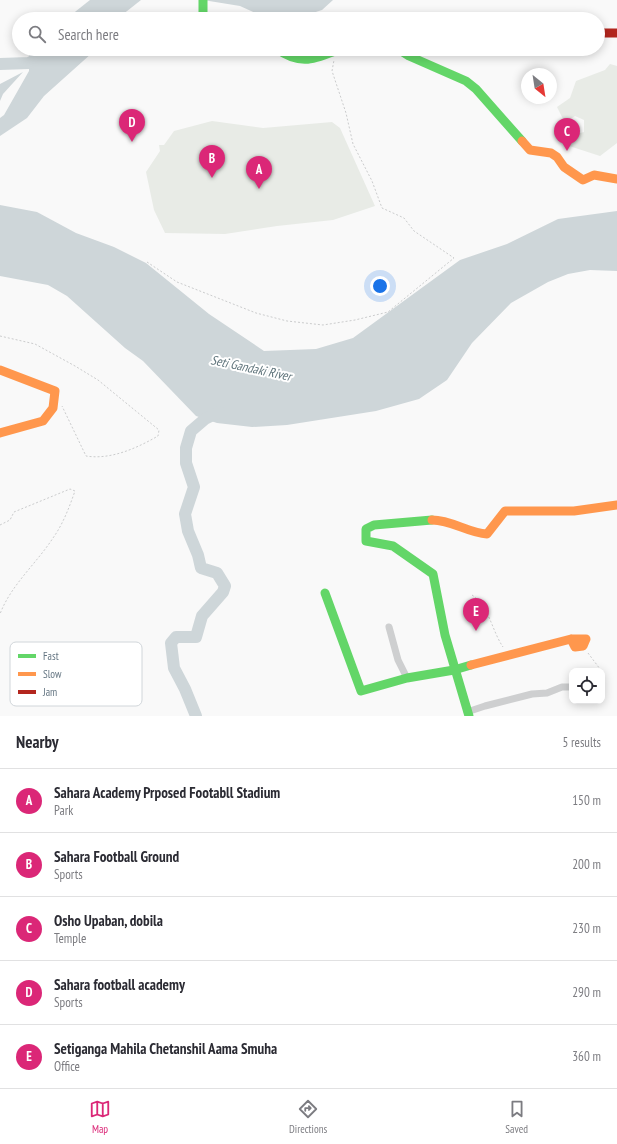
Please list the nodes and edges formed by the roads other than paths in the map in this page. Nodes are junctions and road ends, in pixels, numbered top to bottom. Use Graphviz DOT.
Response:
graph roads {
  1 [pos="605,32"];
  2 [pos="617,33"];
  3 [pos="284,56"];
  4 [pos="325,56"];
  5 [pos="407,56"];
  6 [pos="617,179"];
  7 [pos="0,370"];
  8 [pos="0,433"];
  9 [pos="617,505"];
  10 [pos="325,593"];
  11 [pos="389,628"];
  12 [pos="583,646"];
  13 [pos="454,670"];
  14 [pos="407,678"];
  15 [pos="569,687"];
  16 [pos="468,714"];
  1 -- 2 [label="street"];
  3 -- 4 [label="street"];
  5 -- 6 [label="street"];
  7 -- 8 [label="street"];
  9 -- 13 [label="street"];
  10 -- 14 [label="street"];
  11 -- 14 [label="street"];
  12 -- 13 [label="street"];
  13 -- 14 [label="street"];
  13 -- 16 [label="street"];
  15 -- 16 [label="street"];
}
